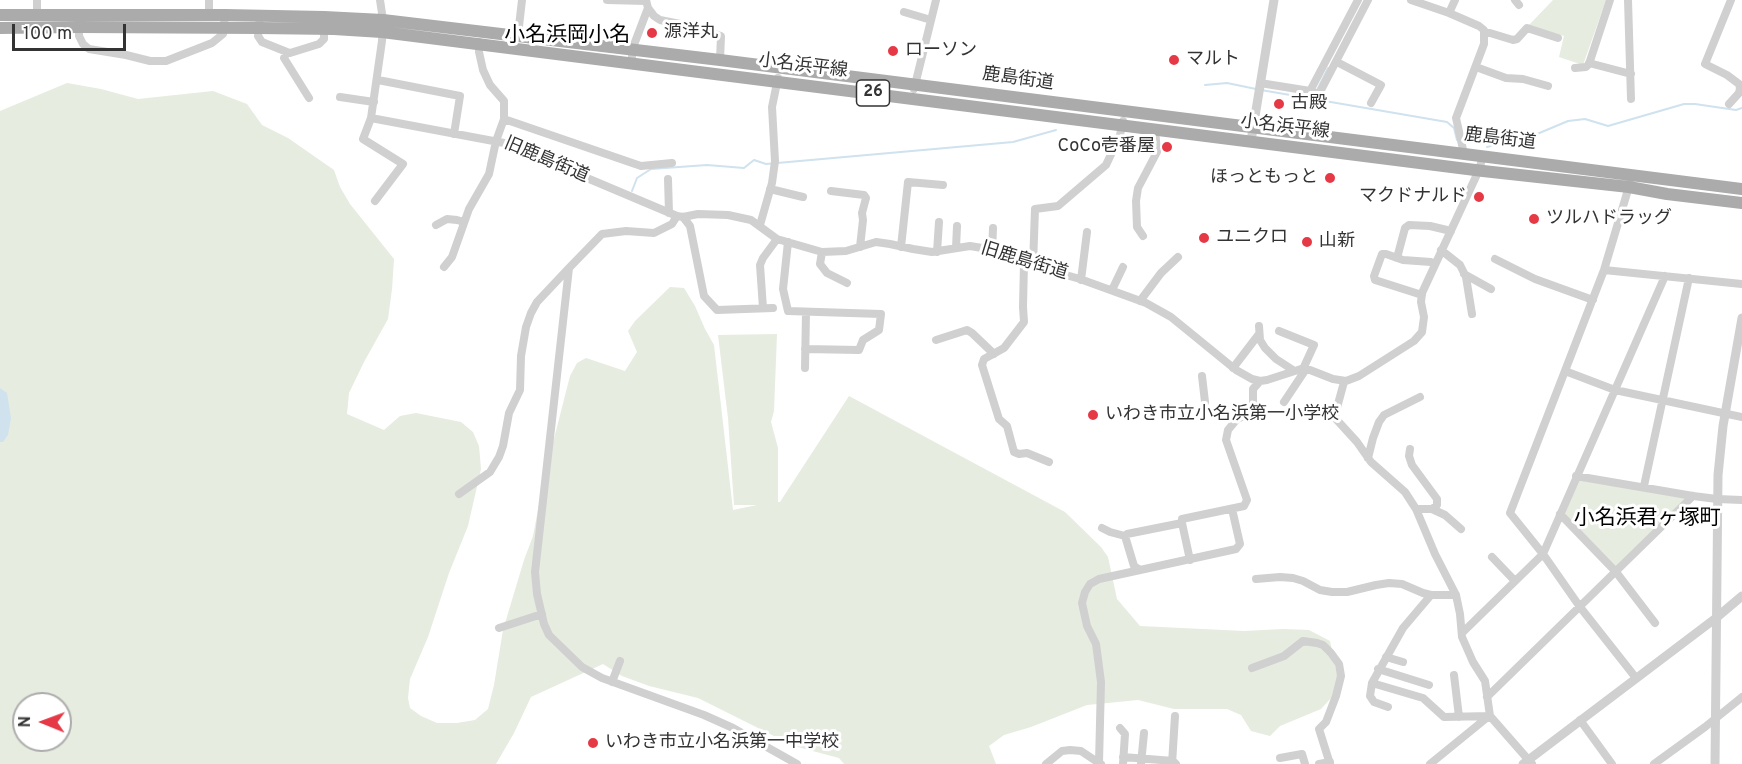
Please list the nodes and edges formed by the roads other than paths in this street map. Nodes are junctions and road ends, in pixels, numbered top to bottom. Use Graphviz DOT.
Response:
graph roads {
  1 [pos="37,0"];
  2 [pos="209,0"];
  3 [pos="380,0"];
  4 [pos="522,0"];
  5 [pos="607,0"];
  6 [pos="936,0"];
  7 [pos="1272,0"];
  8 [pos="1358,0"];
  9 [pos="1368,0"];
  10 [pos="1411,0"];
  11 [pos="1455,0"];
  12 [pos="1610,0"];
  13 [pos="1628,0"];
  14 [pos="1731,0"];
  15 [pos="646,3"];
  16 [pos="904,12"];
  17 [pos="1449,13"];
  18 [pos="0,15"];
  19 [pos="37,15"];
  20 [pos="209,15"];
  21 [pos="931,20"];
  22 [pos="79,21"];
  23 [pos="224,21"];
  24 [pos="259,22"];
  25 [pos="324,23"];
  26 [pos="383,26"];
  27 [pos="0,28"];
  28 [pos="1485,33"];
  29 [pos="518,35"];
  30 [pos="480,38"];
  31 [pos="1558,38"];
  32 [pos="632,50"];
  33 [pos="287,52"];
  34 [pos="720,60"];
  35 [pos="1337,62"];
  36 [pos="632,63"];
  37 [pos="1589,63"];
  38 [pos="781,68"];
  39 [pos="1476,68"];
  40 [pos="1575,68"];
  41 [pos="1631,74"];
  42 [pos="378,80"];
  43 [pos="777,81"];
  44 [pos="915,85"];
  45 [pos="1548,86"];
  46 [pos="1259,87"];
  47 [pos="1313,92"];
  48 [pos="340,97"];
  49 [pos="309,98"];
  50 [pos="912,98"];
  51 [pos="1631,99"];
  52 [pos="374,102"];
  53 [pos="1371,103"];
  54 [pos="1729,104"];
  55 [pos="371,118"];
  56 [pos="1124,118"];
  57 [pos="504,119"];
  58 [pos="1252,127"];
  59 [pos="1155,129"];
  60 [pos="454,134"];
  61 [pos="496,141"];
  62 [pos="1251,141"];
  63 [pos="1464,154"];
  64 [pos="1483,156"];
  65 [pos="672,163"];
  66 [pos="1479,170"];
  67 [pos="1633,174"];
  68 [pos="668,179"];
  69 [pos="943,185"];
  70 [pos="1629,187"];
  71 [pos="771,189"];
  72 [pos="1742,189"];
  73 [pos="831,190"];
  74 [pos="803,197"];
  75 [pos="375,201"];
  76 [pos="1742,203"];
  77 [pos="676,215"];
  78 [pos="464,222"];
  79 [pos="939,222"];
  80 [pos="436,225"];
  81 [pos="760,225"];
  82 [pos="957,226"];
  83 [pos="993,228"];
  84 [pos="1451,231"];
  85 [pos="1087,232"];
  86 [pos="1143,236"];
  87 [pos="777,239"];
  88 [pos="788,242"];
  89 [pos="860,247"];
  90 [pos="901,247"];
  91 [pos="956,248"];
  92 [pos="1441,250"];
  93 [pos="822,252"];
  94 [pos="937,252"];
  95 [pos="992,252"];
  96 [pos="1178,257"];
  97 [pos="1396,258"];
  98 [pos="1495,259"];
  99 [pos="1029,264"];
  100 [pos="1435,264"];
  101 [pos="444,267"];
  102 [pos="1123,267"];
  103 [pos="569,268"];
  104 [pos="1604,270"];
  105 [pos="1464,274"];
  106 [pos="1665,276"];
  107 [pos="1689,278"];
  108 [pos="1082,280"];
  109 [pos="847,283"];
  110 [pos="1742,284"];
  111 [pos="1491,289"];
  112 [pos="1112,290"];
  113 [pos="1422,296"];
  114 [pos="1593,300"];
  115 [pos="1140,301"];
  116 [pos="764,308"];
  117 [pos="773,308"];
  118 [pos="806,312"];
  119 [pos="1472,314"];
  120 [pos="1742,318"];
  121 [pos="1279,330"];
  122 [pos="936,340"];
  123 [pos="805,349"];
  124 [pos="994,354"];
  125 [pos="805,368"];
  126 [pos="1233,368"];
  127 [pos="1304,369"];
  128 [pos="1293,370"];
  129 [pos="1565,371"];
  130 [pos="1202,376"];
  131 [pos="1260,381"];
  132 [pos="1344,382"];
  133 [pos="1615,390"];
  134 [pos="1420,398"];
  135 [pos="1662,401"];
  136 [pos="1205,402"];
  137 [pos="1284,402"];
  138 [pos="1725,413"];
  139 [pos="1742,417"];
  140 [pos="1410,449"];
  141 [pos="1368,458"];
  142 [pos="1049,462"];
  143 [pos="1576,476"];
  144 [pos="1644,486"];
  145 [pos="459,494"];
  146 [pos="1694,496"];
  147 [pos="1717,499"];
  148 [pos="1742,500"];
  149 [pos="1232,509"];
  150 [pos="1416,509"];
  151 [pos="1432,509"];
  152 [pos="1560,514"];
  153 [pos="1182,523"];
  154 [pos="1102,528"];
  155 [pos="1461,529"];
  156 [pos="1125,536"];
  157 [pos="1543,554"];
  158 [pos="1492,557"];
  159 [pos="1190,560"];
  160 [pos="1140,570"];
  161 [pos="1616,572"];
  162 [pos="1256,579"];
  163 [pos="1515,581"];
  164 [pos="1431,595"];
  165 [pos="1456,595"];
  166 [pos="1742,596"];
  167 [pos="1580,607"];
  168 [pos="542,614"];
  169 [pos="1716,618"];
  170 [pos="1655,623"];
  171 [pos="499,628"];
  172 [pos="1462,633"];
  173 [pos="1386,657"];
  174 [pos="620,661"];
  175 [pos="1403,662"];
  176 [pos="1252,668"];
  177 [pos="1378,669"];
  178 [pos="1454,675"];
  179 [pos="1636,678"];
  180 [pos="612,682"];
  181 [pos="1372,683"];
  182 [pos="1429,685"];
  183 [pos="1487,697"];
  184 [pos="1742,697"];
  185 [pos="1388,707"];
  186 [pos="1175,716"];
  187 [pos="1490,716"];
  188 [pos="1459,717"];
  189 [pos="1715,718"];
  190 [pos="1580,720"];
  191 [pos="1120,728"];
  192 [pos="1144,733"];
  193 [pos="1280,758"];
  194 [pos="1123,761"];
  195 [pos="1142,761"];
  196 [pos="1100,763"];
  197 [pos="1173,763"];
  198 [pos="1330,763"];
  199 [pos="1528,763"];
  200 [pos="797,764"];
  201 [pos="1046,764"];
  202 [pos="1305,764"];
  203 [pos="1319,764"];
  204 [pos="1430,764"];
  205 [pos="1612,764"];
  206 [pos="1654,764"];
  207 [pos="1715,764"];
  1 -- 19 [label="street"];
  2 -- 20 [label="street"];
  3 -- 26 [label="street"];
  4 -- 29 [label="street"];
  5 -- 15 [label="street"];
  6 -- 21 [label="street"];
  7 -- 46 [label="street"];
  8 -- 47 [label="street"];
  9 -- 35 [label="street"];
  10 -- 17 [label="street"];
  11 -- 17 [label="street"];
  12 -- 37 [label="street"];
  13 -- 41 [label="street"];
  14 -- 54 [label="street"];
  15 -- 32 [label="street"];
  15 -- 34 [label="street"];
  16 -- 21 [label="street"];
  17 -- 28 [label="street"];
  18 -- 19 [label="main road, 鹿島街道 / 26"];
  19 -- 22 [label="main road, 鹿島街道 / 26"];
  20 -- 22 [label="main road, 鹿島街道 / 26"];
  20 -- 23 [label="main road, 鹿島街道 / 26"];
  21 -- 44 [label="street"];
  22 -- 23 [label="main road, 26"];
  22 -- 23 [label="street"];
  22 -- 27 [label="main road, 26"];
  23 -- 24 [label="main road, 鹿島街道 / 26"];
  24 -- 25 [label="main road, 鹿島街道 / 26"];
  24 -- 33 [label="street"];
  25 -- 26 [label="main road, 鹿島街道 / 26"];
  25 -- 33 [label="street"];
  26 -- 30 [label="main road, 鹿島街道 / 26"];
  26 -- 42 [label="street"];
  28 -- 31 [label="street"];
  28 -- 39 [label="street"];
  29 -- 30 [label="main road, 鹿島街道 / 26"];
  29 -- 32 [label="main road, 鹿島街道 / 26"];
  30 -- 36 [label="main road, 小名浜平線 / 26"];
  30 -- 57 [label="street, 旧鹿島街道"];
  32 -- 34 [label="main road, 鹿島街道 / 26"];
  32 -- 36 [label="street"];
  33 -- 49 [label="street"];
  34 -- 38 [label="main road, 鹿島街道 / 26"];
  35 -- 47 [label="street"];
  35 -- 53 [label="street"];
  36 -- 43 [label="main road, 小名浜平線 / 26"];
  37 -- 40 [label="street"];
  37 -- 41 [label="street"];
  38 -- 43 [label="street"];
  38 -- 44 [label="main road, 鹿島街道 / 26"];
  39 -- 45 [label="street"];
  39 -- 63 [label="street"];
  41 -- 51 [label="street"];
  42 -- 52 [label="street"];
  42 -- 60 [label="street"];
  43 -- 50 [label="main road, 小名浜平線 / 26"];
  43 -- 71 [label="street"];
  44 -- 50 [label="street"];
  44 -- 56 [label="main road, 鹿島街道 / 26"];
  46 -- 47 [label="street"];
  46 -- 58 [label="street"];
  48 -- 52 [label="street"];
  50 -- 56 [label="main road, 小名浜平線 / 26"];
  52 -- 55 [label="street"];
  55 -- 60 [label="street"];
  55 -- 75 [label="street"];
  56 -- 58 [label="main road, 鹿島街道 / 26"];
  56 -- 59 [label="main road, 小名浜平線 / 26"];
  56 -- 99 [label="street"];
  57 -- 61 [label="street, 旧鹿島街道"];
  57 -- 65 [label="street"];
  58 -- 62 [label="street"];
  58 -- 63 [label="main road, 鹿島街道 / 26"];
  59 -- 62 [label="main road, 小名浜平線 / 26"];
  59 -- 86 [label="street"];
  60 -- 61 [label="street"];
  61 -- 77 [label="street, 旧鹿島街道"];
  61 -- 78 [label="street"];
  62 -- 66 [label="main road, 小名浜平線 / 26"];
  63 -- 64 [label="main road, 鹿島街道 / 26"];
  64 -- 66 [label="street"];
  64 -- 67 [label="main road, 鹿島街道 / 26"];
  66 -- 70 [label="main road, 小名浜平線 / 26"];
  66 -- 84 [label="street"];
  67 -- 70 [label="street"];
  67 -- 72 [label="main road, 鹿島街道 / 26"];
  68 -- 77 [label="street"];
  69 -- 90 [label="street"];
  70 -- 76 [label="main road, 小名浜平線 / 26"];
  70 -- 104 [label="street"];
  71 -- 74 [label="street"];
  71 -- 81 [label="street"];
  73 -- 89 [label="street"];
  77 -- 81 [label="street, 旧鹿島街道"];
  77 -- 103 [label="street"];
  77 -- 116 [label="street"];
  78 -- 80 [label="street"];
  78 -- 101 [label="street"];
  79 -- 94 [label="street"];
  81 -- 87 [label="street, 旧鹿島街道"];
  82 -- 91 [label="street"];
  83 -- 95 [label="street"];
  84 -- 92 [label="street"];
  84 -- 97 [label="street"];
  85 -- 108 [label="street"];
  87 -- 88 [label="street, 旧鹿島街道"];
  87 -- 116 [label="street"];
  88 -- 93 [label="street, 旧鹿島街道"];
  88 -- 118 [label="street"];
  89 -- 90 [label="street, 旧鹿島街道"];
  89 -- 93 [label="street, 旧鹿島街道"];
  90 -- 94 [label="street, 旧鹿島街道"];
  91 -- 94 [label="street, 旧鹿島街道"];
  91 -- 95 [label="street, 旧鹿島街道"];
  92 -- 100 [label="street"];
  92 -- 105 [label="street"];
  93 -- 109 [label="street"];
  95 -- 99 [label="street, 旧鹿島街道"];
  96 -- 115 [label="street"];
  97 -- 100 [label="street"];
  97 -- 113 [label="street"];
  98 -- 114 [label="street"];
  99 -- 108 [label="street, 旧鹿島街道"];
  99 -- 124 [label="street"];
  100 -- 113 [label="street"];
  102 -- 112 [label="street"];
  103 -- 145 [label="street"];
  103 -- 168 [label="street"];
  104 -- 106 [label="street"];
  104 -- 114 [label="street"];
  105 -- 111 [label="street"];
  105 -- 119 [label="street"];
  106 -- 107 [label="street"];
  106 -- 133 [label="street"];
  107 -- 110 [label="street"];
  107 -- 135 [label="street"];
  108 -- 112 [label="street, 旧鹿島街道"];
  112 -- 115 [label="street, 旧鹿島街道"];
  113 -- 132 [label="street"];
  114 -- 129 [label="street"];
  115 -- 126 [label="street, 旧鹿島街道"];
  116 -- 117 [label="street"];
  118 -- 123 [label="street"];
  118 -- 123 [label="street"];
  120 -- 138 [label="street"];
  121 -- 127 [label="street"];
  122 -- 124 [label="street"];
  123 -- 125 [label="street"];
  124 -- 142 [label="street"];
  126 -- 128 [label="street"];
  126 -- 131 [label="street, 旧鹿島街道"];
  127 -- 128 [label="street"];
  127 -- 132 [label="street"];
  127 -- 137 [label="street"];
  128 -- 131 [label="street"];
  129 -- 133 [label="street"];
  129 -- 157 [label="street"];
  130 -- 136 [label="street"];
  131 -- 149 [label="street"];
  132 -- 141 [label="street"];
  133 -- 135 [label="street"];
  133 -- 143 [label="street"];
  134 -- 141 [label="street"];
  135 -- 138 [label="street"];
  135 -- 144 [label="street"];
  138 -- 139 [label="street"];
  138 -- 147 [label="street"];
  140 -- 151 [label="street"];
  141 -- 150 [label="street"];
  143 -- 144 [label="street"];
  143 -- 152 [label="street"];
  144 -- 146 [label="street"];
  146 -- 147 [label="street"];
  146 -- 161 [label="street"];
  147 -- 148 [label="street"];
  147 -- 169 [label="street"];
  149 -- 153 [label="street"];
  149 -- 159 [label="street"];
  150 -- 151 [label="street"];
  150 -- 165 [label="street"];
  151 -- 155 [label="street"];
  152 -- 157 [label="street"];
  152 -- 161 [label="street"];
  153 -- 156 [label="street"];
  153 -- 159 [label="street"];
  154 -- 156 [label="street"];
  156 -- 160 [label="street"];
  157 -- 163 [label="street"];
  157 -- 167 [label="street"];
  158 -- 163 [label="street"];
  159 -- 160 [label="street"];
  160 -- 196 [label="street"];
  161 -- 167 [label="street"];
  161 -- 170 [label="street"];
  162 -- 164 [label="street"];
  163 -- 172 [label="street"];
  164 -- 165 [label="street"];
  164 -- 173 [label="street"];
  165 -- 172 [label="street"];
  166 -- 169 [label="street"];
  167 -- 179 [label="street"];
  167 -- 183 [label="street"];
  168 -- 171 [label="street"];
  168 -- 180 [label="street"];
  169 -- 179 [label="street"];
  169 -- 189 [label="street"];
  172 -- 183 [label="street"];
  173 -- 175 [label="street"];
  173 -- 177 [label="street"];
  174 -- 180 [label="street"];
  176 -- 198 [label="street"];
  177 -- 181 [label="street"];
  177 -- 182 [label="street"];
  178 -- 188 [label="street"];
  179 -- 190 [label="street"];
  180 -- 200 [label="street"];
  181 -- 185 [label="street"];
  181 -- 188 [label="street"];
  183 -- 187 [label="street"];
  184 -- 189 [label="street"];
  186 -- 197 [label="street"];
  187 -- 188 [label="street"];
  187 -- 199 [label="street"];
  187 -- 204 [label="street"];
  189 -- 206 [label="street"];
  189 -- 207 [label="street"];
  190 -- 199 [label="street"];
  190 -- 205 [label="street"];
  191 -- 194 [label="street"];
  192 -- 195 [label="street"];
  193 -- 202 [label="street"];
  194 -- 195 [label="street"];
  195 -- 197 [label="street"];
  196 -- 201 [label="street"];
  198 -- 203 [label="street"];
}
